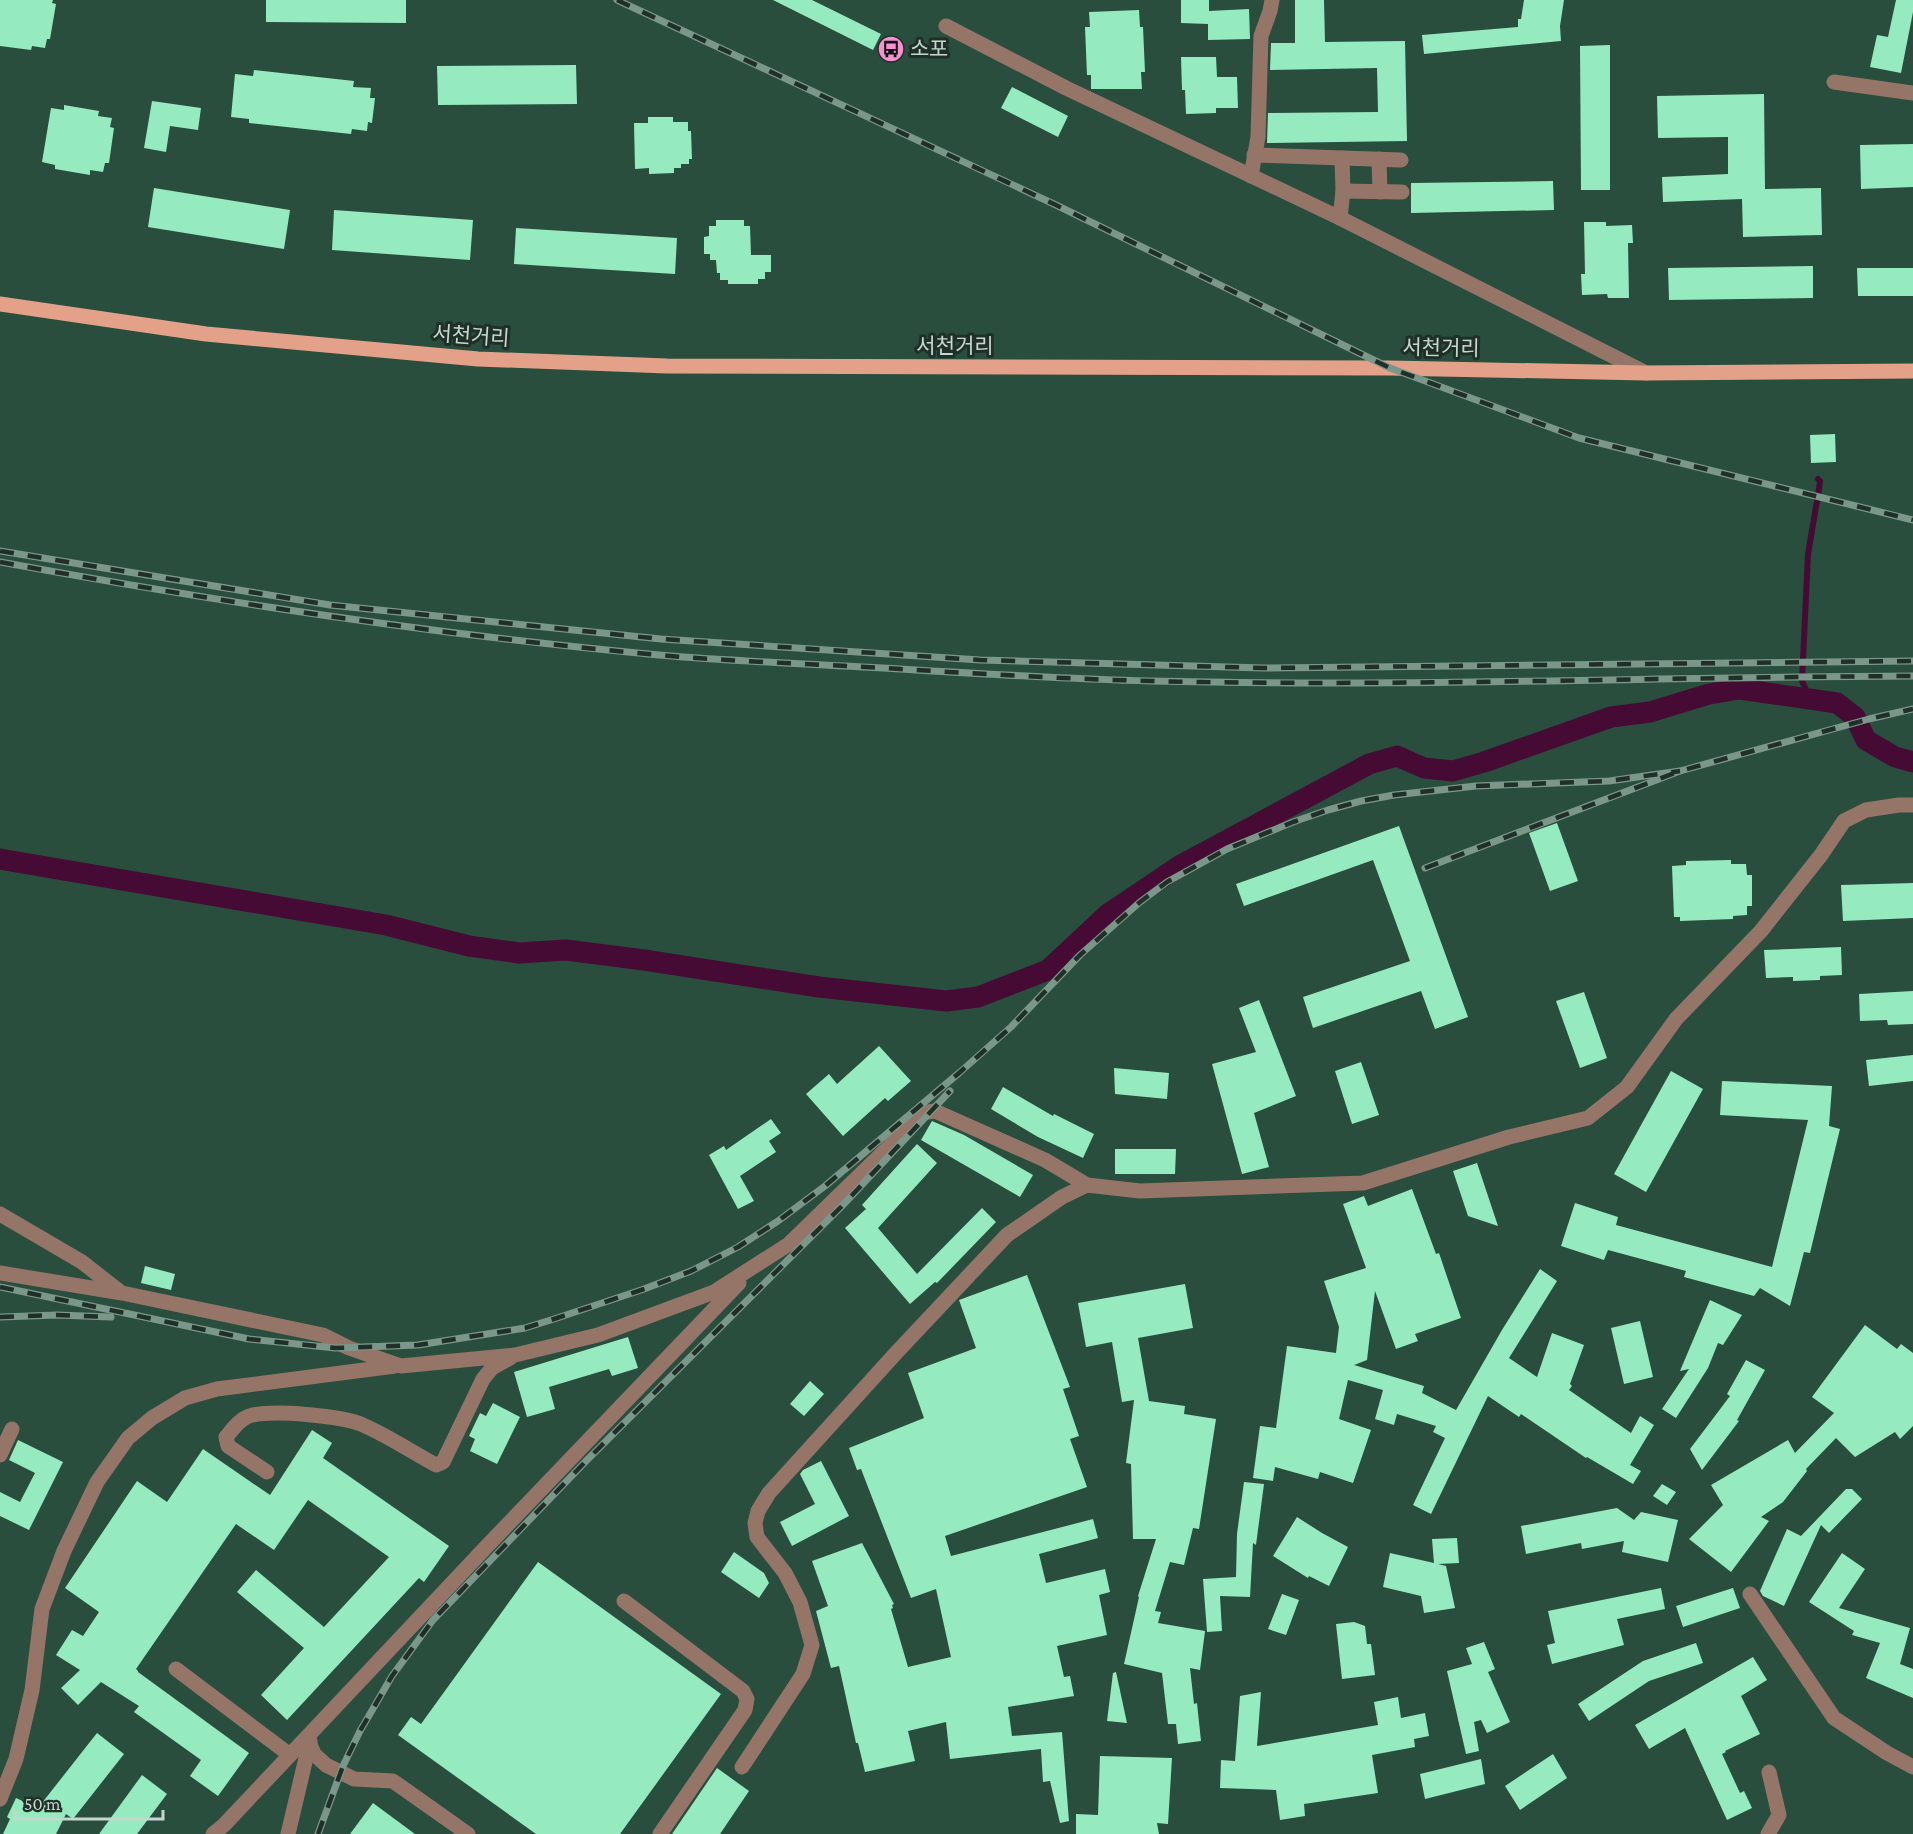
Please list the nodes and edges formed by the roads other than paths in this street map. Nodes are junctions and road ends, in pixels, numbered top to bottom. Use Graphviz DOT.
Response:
graph roads {
  1 [pos="1272,0"];
  2 [pos="946,26"];
  3 [pos="1834,82"];
  4 [pos="1913,93"];
  5 [pos="1254,155"];
  6 [pos="1342,158"];
  7 [pos="1379,159"];
  8 [pos="1401,160"];
  9 [pos="1251,176"];
  10 [pos="1343,191"];
  11 [pos="1380,192"];
  12 [pos="1402,192"];
  13 [pos="1340,218"];
  14 [pos="0,304"];
  15 [pos="1913,371"];
  16 [pos="1646,373"];
  17 [pos="1913,805"];
  18 [pos="1087,1185"];
  19 [pos="0,1214"];
  20 [pos="755,1266"];
  21 [pos="0,1273"];
  22 [pos="122,1293"];
  23 [pos="515,1355"];
  24 [pos="401,1366"];
  25 [pos="12,1429"];
  26 [pos="0,1455"];
  27 [pos="267,1472"];
  28 [pos="1750,1594"];
  29 [pos="624,1601"];
  30 [pos="176,1669"];
  31 [pos="311,1737"];
  32 [pos="290,1755"];
  33 [pos="742,1767"];
  34 [pos="1913,1767"];
  35 [pos="1769,1772"];
  36 [pos="0,1799"];
  37 [pos="213,1834"];
  38 [pos="288,1834"];
  39 [pos="468,1834"];
  40 [pos="660,1834"];
  41 [pos="1768,1834"];
  1 -- 5 [label="street"];
  2 -- 9 [label="street"];
  3 -- 4 [label="street"];
  5 -- 6 [label="street"];
  5 -- 9 [label="street"];
  6 -- 7 [label="street"];
  6 -- 10 [label="street"];
  7 -- 8 [label="street"];
  7 -- 11 [label="street"];
  9 -- 13 [label="street"];
  10 -- 11 [label="street"];
  10 -- 13 [label="street"];
  11 -- 12 [label="street"];
  13 -- 16 [label="street"];
  14 -- 16 [label="main road, 서천거리"];
  15 -- 16 [label="main road, 서천거리"];
  17 -- 18 [label="street"];
  18 -- 20 [label="street"];
  18 -- 33 [label="street"];
  19 -- 22 [label="street"];
  20 -- 23 [label="street"];
  20 -- 31 [label="street"];
  21 -- 22 [label="street"];
  22 -- 24 [label="street"];
  23 -- 24 [label="street"];
  23 -- 27 [label="street"];
  24 -- 36 [label="street"];
  25 -- 26 [label="street"];
  28 -- 34 [label="street"];
  29 -- 40 [label="street"];
  30 -- 32 [label="street"];
  31 -- 32 [label="street"];
  31 -- 38 [label="street"];
  31 -- 39 [label="street"];
  32 -- 37 [label="street"];
  35 -- 41 [label="street"];
}
